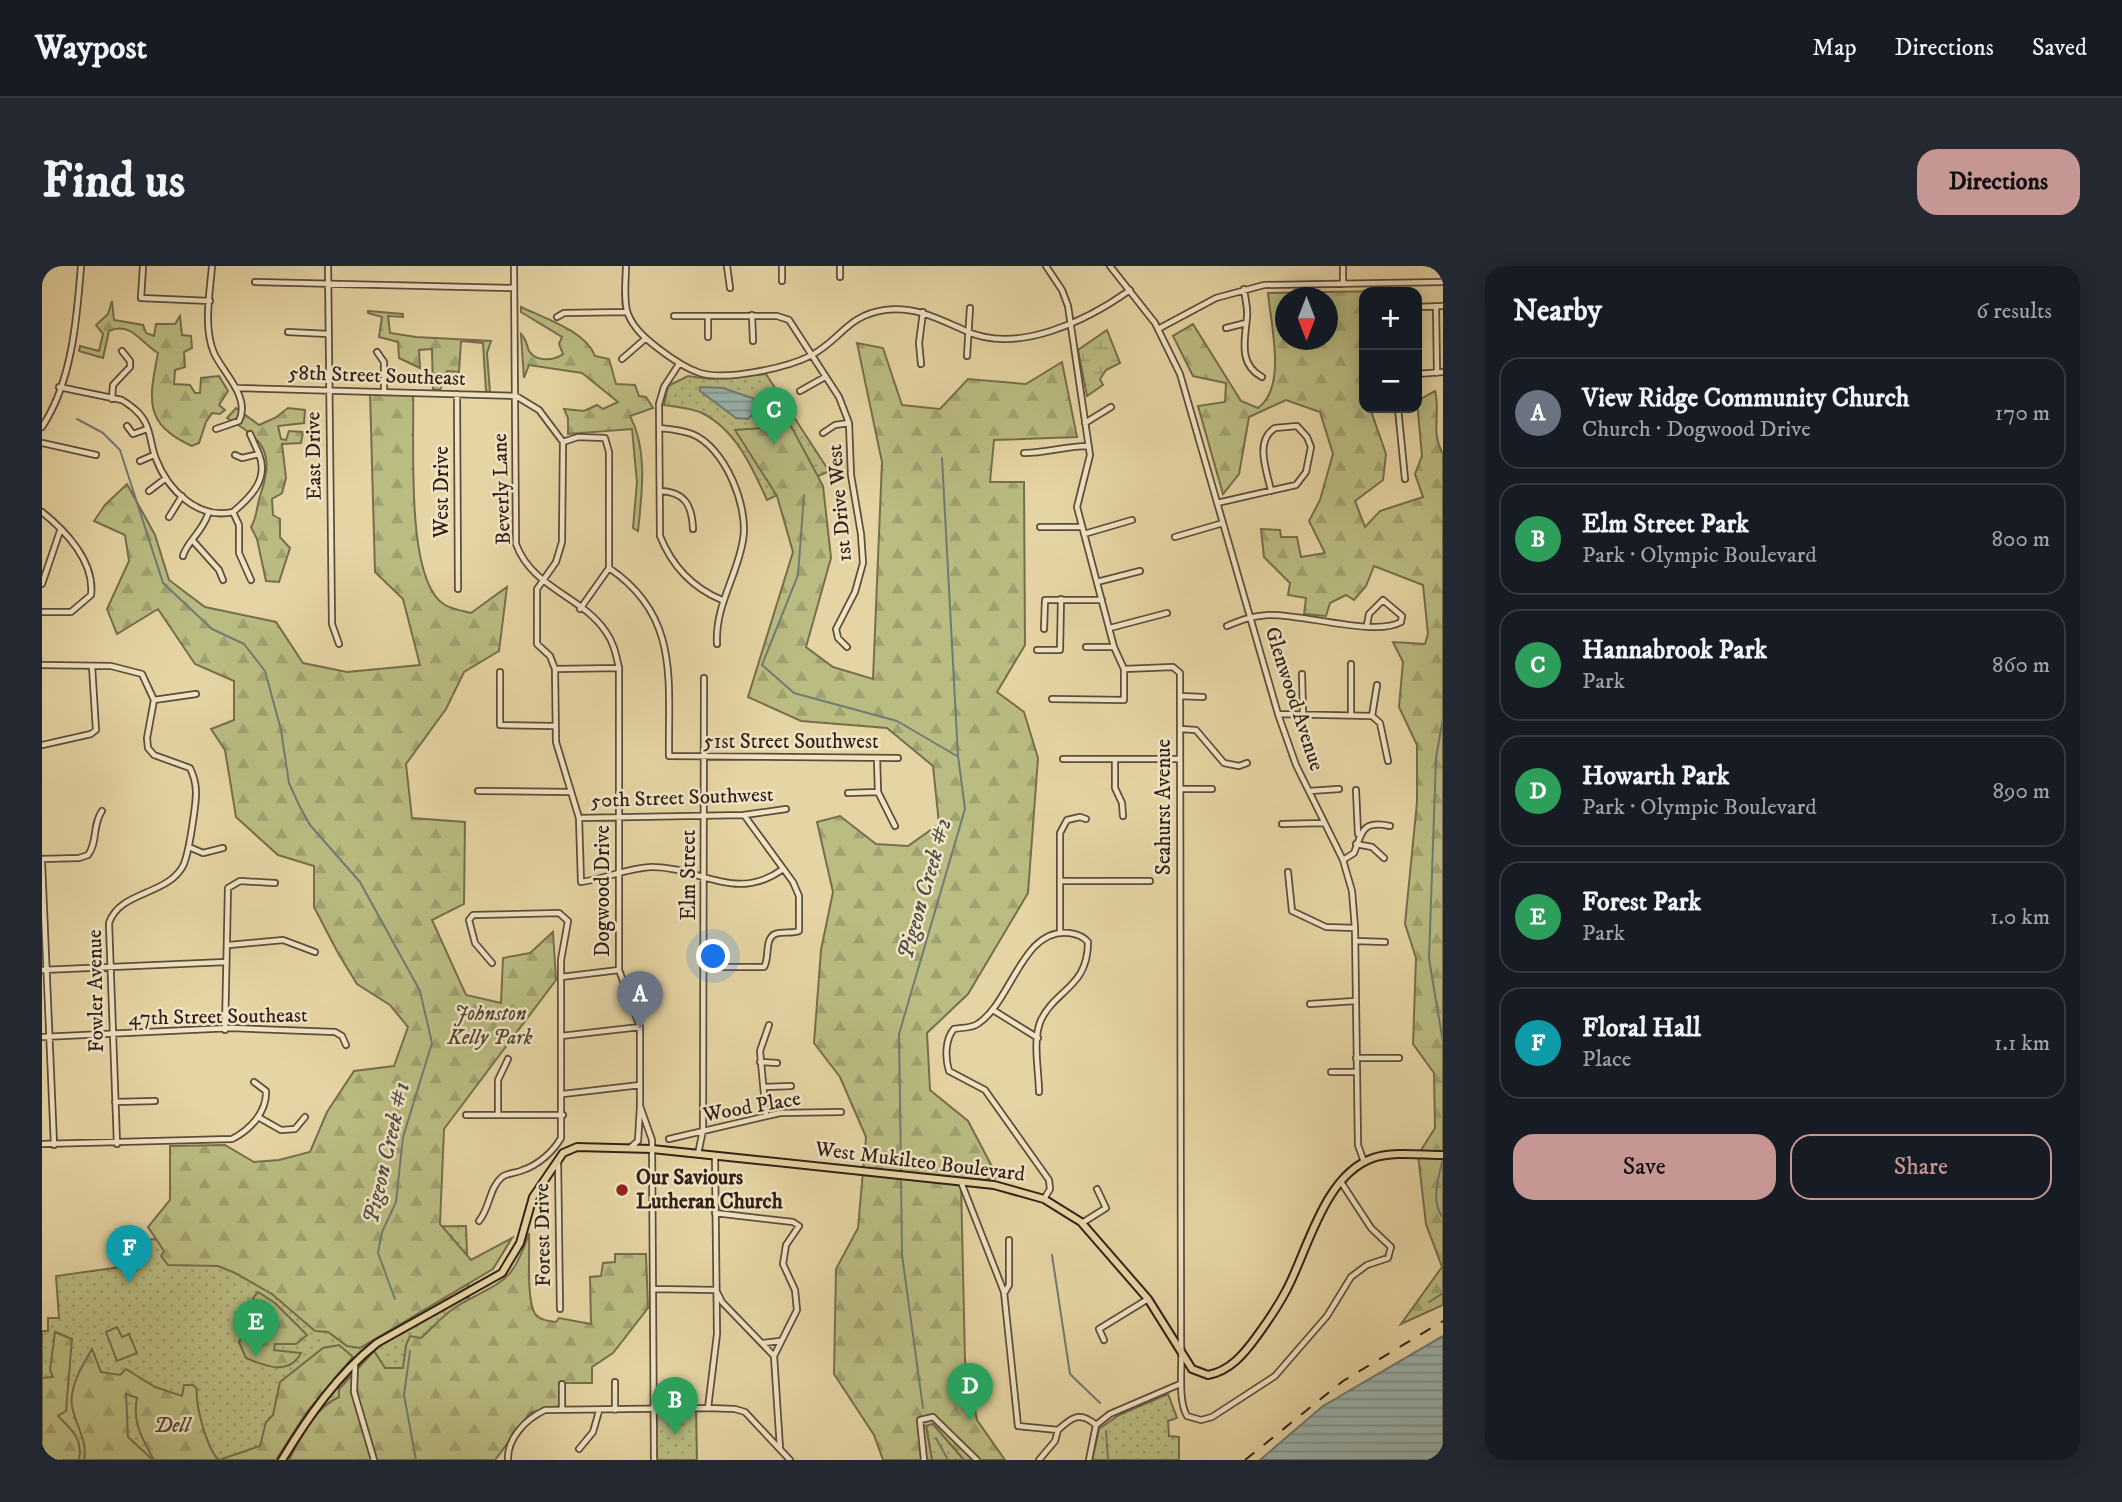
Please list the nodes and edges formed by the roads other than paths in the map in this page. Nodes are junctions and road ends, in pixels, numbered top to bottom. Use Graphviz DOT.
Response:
graph roads {
  1 [pos="81,266"];
  2 [pos="143,266"];
  3 [pos="212,266"];
  4 [pos="328,266"];
  5 [pos="514,266"];
  6 [pos="626,266"];
  7 [pos="727,266"];
  8 [pos="782,266"];
  9 [pos="840,266"];
  10 [pos="1046,266"];
  11 [pos="1110,266"];
  12 [pos="1343,266"];
  13 [pos="840,277"];
  14 [pos="782,281"];
  15 [pos="255,282"];
  16 [pos="328,282"];
  17 [pos="1443,282"];
  18 [pos="1343,284"];
  19 [pos="514,288"];
  20 [pos="730,288"];
  21 [pos="1244,289"];
  22 [pos="1130,290"];
  23 [pos="210,301"];
  24 [pos="1443,306"];
  25 [pos="1422,307"];
  26 [pos="1436,307"];
  27 [pos="970,308"];
  28 [pos="627,312"];
  29 [pos="923,312"];
  30 [pos="752,315"];
  31 [pos="674,316"];
  32 [pos="708,316"];
  33 [pos="557,317"];
  34 [pos="1246,323"];
  35 [pos="1072,324"];
  36 [pos="1226,328"];
  37 [pos="1158,329"];
  38 [pos="288,332"];
  39 [pos="969,332"];
  40 [pos="328,334"];
  41 [pos="708,337"];
  42 [pos="645,339"];
  43 [pos="753,341"];
  44 [pos="122,351"];
  45 [pos="377,352"];
  46 [pos="813,355"];
  47 [pos="967,356"];
  48 [pos="622,359"];
  49 [pos="679,364"];
  50 [pos="921,364"];
  51 [pos="1440,372"];
  52 [pos="1422,374"];
  53 [pos="825,377"];
  54 [pos="1262,377"];
  55 [pos="59,387"];
  56 [pos="237,388"];
  57 [pos="329,391"];
  58 [pos="800,391"];
  59 [pos="384,393"];
  60 [pos="457,394"];
  61 [pos="516,396"];
  62 [pos="112,399"];
  63 [pos="1111,407"];
  64 [pos="1398,413"];
  65 [pos="849,423"];
  66 [pos="1085,423"];
  67 [pos="42,426"];
  68 [pos="127,426"];
  69 [pos="660,428"];
  70 [pos="147,429"];
  71 [pos="216,429"];
  72 [pos="823,433"];
  73 [pos="250,434"];
  74 [pos="563,442"];
  75 [pos="42,443"];
  76 [pos="1088,446"];
  77 [pos="1024,453"];
  78 [pos="259,454"];
  79 [pos="96,455"];
  80 [pos="154,455"];
  81 [pos="235,455"];
  82 [pos="139,461"];
  83 [pos="166,478"];
  84 [pos="1405,479"];
  85 [pos="149,491"];
  86 [pos="660,491"];
  87 [pos="1271,491"];
  88 [pos="182,496"];
  89 [pos="1217,503"];
  90 [pos="42,512"];
  91 [pos="233,512"];
  92 [pos="208,514"];
  93 [pos="169,517"];
  94 [pos="1132,520"];
  95 [pos="1223,523"];
  96 [pos="1040,527"];
  97 [pos="693,529"];
  98 [pos="60,531"];
  99 [pos="1083,531"];
  100 [pos="1175,537"];
  101 [pos="193,542"];
  102 [pos="183,556"];
  103 [pos="609,568"];
  104 [pos="1140,571"];
  105 [pos="223,580"];
  106 [pos="251,580"];
  107 [pos="541,580"];
  108 [pos="1097,582"];
  109 [pos="42,584"];
  110 [pos="458,589"];
  111 [pos="1061,599"];
  112 [pos="722,600"];
  113 [pos="1102,600"];
  114 [pos="580,608"];
  115 [pos="42,612"];
  116 [pos="1167,613"];
  117 [pos="1250,617"];
  118 [pos="1367,625"];
  119 [pos="1227,626"];
  120 [pos="1110,628"];
  121 [pos="1044,629"];
  122 [pos="339,643"];
  123 [pos="717,643"];
  124 [pos="1086,647"];
  125 [pos="1114,647"];
  126 [pos="847,648"];
  127 [pos="1037,650"];
  128 [pos="1351,664"];
  129 [pos="42,665"];
  130 [pos="92,666"];
  131 [pos="619,668"];
  132 [pos="1125,668"];
  133 [pos="555,669"];
  134 [pos="500,672"];
  135 [pos="1302,674"];
  136 [pos="704,678"];
  137 [pos="1377,685"];
  138 [pos="196,694"];
  139 [pos="1180,696"];
  140 [pos="1203,697"];
  141 [pos="1052,699"];
  142 [pos="155,700"];
  143 [pos="1303,713"];
  144 [pos="1351,713"];
  145 [pos="1278,714"];
  146 [pos="1372,716"];
  147 [pos="554,726"];
  148 [pos="1180,729"];
  149 [pos="42,745"];
  150 [pos="704,757"];
  151 [pos="877,758"];
  152 [pos="898,758"];
  153 [pos="1063,759"];
  154 [pos="1115,759"];
  155 [pos="1180,759"];
  156 [pos="1388,761"];
  157 [pos="1247,763"];
  158 [pos="1180,789"];
  159 [pos="1212,789"];
  160 [pos="1339,789"];
  161 [pos="1356,790"];
  162 [pos="478,791"];
  163 [pos="570,792"];
  164 [pos="878,792"];
  165 [pos="1309,792"];
  166 [pos="848,793"];
  167 [pos="786,809"];
  168 [pos="102,811"];
  169 [pos="744,815"];
  170 [pos="704,816"];
  171 [pos="1123,816"];
  172 [pos="579,818"];
  173 [pos="619,818"];
  174 [pos="1086,819"];
  175 [pos="1324,822"];
  176 [pos="1282,824"];
  177 [pos="895,826"];
  178 [pos="1390,827"];
  179 [pos="1359,835"];
  180 [pos="1356,845"];
  181 [pos="189,847"];
  182 [pos="223,848"];
  183 [pos="1384,858"];
  184 [pos="1343,860"];
  185 [pos="42,861"];
  186 [pos="783,869"];
  187 [pos="1288,872"];
  188 [pos="618,875"];
  189 [pos="704,880"];
  190 [pos="1061,881"];
  191 [pos="1150,881"];
  192 [pos="275,883"];
  193 [pos="1356,928"];
  194 [pos="1060,932"];
  195 [pos="1356,941"];
  196 [pos="1385,942"];
  197 [pos="229,945"];
  198 [pos="315,952"];
  199 [pos="226,962"];
  200 [pos="492,963"];
  201 [pos="110,966"];
  202 [pos="705,967"];
  203 [pos="45,970"];
  204 [pos="619,970"];
  205 [pos="561,977"];
  206 [pos="1355,1001"];
  207 [pos="1310,1004"];
  208 [pos="993,1010"];
  209 [pos="769,1025"];
  210 [pos="640,1027"];
  211 [pos="225,1030"];
  212 [pos="113,1035"];
  213 [pos="50,1036"];
  214 [pos="42,1037"];
  215 [pos="561,1037"];
  216 [pos="1038,1038"];
  217 [pos="346,1045"];
  218 [pos="1356,1058"];
  219 [pos="1399,1058"];
  220 [pos="508,1059"];
  221 [pos="760,1062"];
  222 [pos="777,1063"];
  223 [pos="1331,1072"];
  224 [pos="1357,1073"];
  225 [pos="254,1082"];
  226 [pos="640,1085"];
  227 [pos="791,1086"];
  228 [pos="765,1087"];
  229 [pos="1039,1092"];
  230 [pos="563,1094"];
  231 [pos="155,1101"];
  232 [pos="115,1102"];
  233 [pos="640,1106"];
  234 [pos="841,1112"];
  235 [pos="466,1115"];
  236 [pos="498,1115"];
  237 [pos="563,1115"];
  238 [pos="766,1116"];
  239 [pos="258,1117"];
  240 [pos="305,1117"];
  241 [pos="703,1130"];
  242 [pos="669,1139"];
  243 [pos="42,1144"];
  244 [pos="54,1144"];
  245 [pos="117,1144"];
  246 [pos="628,1147"];
  247 [pos="652,1149"];
  248 [pos="698,1154"];
  249 [pos="1443,1155"];
  250 [pos="715,1156"];
  251 [pos="558,1160"];
  252 [pos="1364,1162"];
  253 [pos="961,1182"];
  254 [pos="1341,1182"];
  255 [pos="1097,1189"];
  256 [pos="1044,1199"];
  257 [pos="715,1213"];
  258 [pos="479,1222"];
  259 [pos="1082,1223"];
  260 [pos="1009,1240"];
  261 [pos="653,1289"];
  262 [pos="716,1290"];
  263 [pos="1004,1292"];
  264 [pos="1147,1299"];
  265 [pos="560,1309"];
  266 [pos="1104,1340"];
  267 [pos="780,1341"];
  268 [pos="763,1343"];
  269 [pos="1182,1355"];
  270 [pos="775,1356"];
  271 [pos="355,1362"];
  272 [pos="615,1382"];
  273 [pos="562,1384"];
  274 [pos="1180,1384"];
  275 [pos="708,1408"];
  276 [pos="562,1409"];
  277 [pos="615,1410"];
  278 [pos="653,1410"];
  279 [pos="598,1411"];
  280 [pos="1096,1424"];
  281 [pos="1058,1430"];
  282 [pos="579,1449"];
  283 [pos="780,1449"];
  284 [pos="282,1460"];
  285 [pos="374,1460"];
  286 [pos="508,1460"];
  287 [pos="654,1460"];
  288 [pos="790,1460"];
  289 [pos="923,1460"];
  290 [pos="977,1460"];
  291 [pos="1039,1460"];
  292 [pos="1089,1460"];
  1 -- 55 [label="street"];
  2 -- 23 [label="street"];
  3 -- 23 [label="street"];
  4 -- 16 [label="street, East Drive"];
  5 -- 19 [label="street, Beverly Lane"];
  6 -- 28 [label="street"];
  7 -- 20 [label="street"];
  8 -- 14 [label="street"];
  9 -- 13 [label="street"];
  10 -- 35 [label="street"];
  11 -- 22 [label="street, Glenwood Avenue"];
  12 -- 18 [label="street"];
  15 -- 16 [label="street"];
  16 -- 19 [label="street"];
  16 -- 40 [label="street, East Drive"];
  17 -- 18 [label="street"];
  18 -- 21 [label="street"];
  19 -- 61 [label="street, Beverly Lane"];
  21 -- 34 [label="street"];
  21 -- 37 [label="street"];
  22 -- 35 [label="street"];
  22 -- 37 [label="street, Glenwood Avenue"];
  23 -- 56 [label="street"];
  24 -- 26 [label="street"];
  25 -- 26 [label="street"];
  26 -- 51 [label="street"];
  27 -- 39 [label="street"];
  28 -- 33 [label="street"];
  28 -- 42 [label="street"];
  29 -- 39 [label="street"];
  29 -- 46 [label="street"];
  29 -- 50 [label="street"];
  30 -- 32 [label="street, 1st Drive West"];
  30 -- 43 [label="street"];
  30 -- 46 [label="street, 1st Drive West"];
  31 -- 32 [label="street, 1st Drive West"];
  32 -- 41 [label="street"];
  34 -- 36 [label="street"];
  34 -- 54 [label="street"];
  35 -- 39 [label="street"];
  35 -- 66 [label="street"];
  37 -- 89 [label="street, Glenwood Avenue"];
  38 -- 40 [label="street"];
  39 -- 47 [label="street"];
  40 -- 57 [label="street, East Drive"];
  42 -- 48 [label="street"];
  42 -- 49 [label="street"];
  44 -- 62 [label="street"];
  45 -- 59 [label="street"];
  46 -- 49 [label="street"];
  46 -- 53 [label="street, 1st Drive West"];
  49 -- 69 [label="street"];
  51 -- 52 [label="street"];
  53 -- 58 [label="street"];
  53 -- 65 [label="street, 1st Drive West"];
  55 -- 62 [label="street"];
  55 -- 67 [label="street"];
  56 -- 57 [label="street, 58th Street Southeast"];
  56 -- 71 [label="street"];
  57 -- 59 [label="street, 58th Street Southeast"];
  57 -- 122 [label="street, East Drive"];
  59 -- 60 [label="street, 58th Street Southeast"];
  60 -- 61 [label="street, 58th Street Southeast"];
  60 -- 110 [label="street, West Drive"];
  61 -- 74 [label="street"];
  61 -- 107 [label="street, Beverly Lane"];
  62 -- 70 [label="street"];
  63 -- 66 [label="street"];
  64 -- 84 [label="street"];
  65 -- 72 [label="street"];
  65 -- 126 [label="street, 1st Drive West"];
  66 -- 76 [label="street"];
  68 -- 70 [label="street"];
  69 -- 86 [label="street"];
  69 -- 112 [label="street"];
  70 -- 80 [label="street"];
  73 -- 78 [label="street"];
  74 -- 103 [label="street"];
  74 -- 107 [label="street"];
  75 -- 79 [label="street"];
  76 -- 77 [label="street"];
  76 -- 99 [label="street"];
  78 -- 81 [label="street"];
  78 -- 91 [label="street"];
  80 -- 82 [label="street"];
  80 -- 83 [label="street"];
  83 -- 85 [label="street"];
  83 -- 88 [label="street"];
  86 -- 97 [label="street"];
  86 -- 112 [label="street"];
  87 -- 87 [label="street"];
  87 -- 89 [label="street"];
  88 -- 92 [label="street"];
  88 -- 93 [label="street"];
  89 -- 95 [label="street, Glenwood Avenue"];
  90 -- 98 [label="street"];
  91 -- 92 [label="street"];
  91 -- 106 [label="street"];
  92 -- 101 [label="street"];
  94 -- 99 [label="street"];
  95 -- 100 [label="street"];
  95 -- 117 [label="street, Glenwood Avenue"];
  96 -- 99 [label="street"];
  98 -- 109 [label="street"];
  98 -- 115 [label="street"];
  99 -- 108 [label="street"];
  101 -- 102 [label="street"];
  101 -- 105 [label="street"];
  103 -- 114 [label="street"];
  103 -- 150 [label="street, 51st Street Southwest"];
  104 -- 108 [label="street"];
  107 -- 114 [label="street, Beverly Lane"];
  107 -- 133 [label="street"];
  108 -- 113 [label="street"];
  111 -- 113 [label="street"];
  111 -- 121 [label="street"];
  111 -- 127 [label="street"];
  112 -- 123 [label="street"];
  113 -- 120 [label="street"];
  114 -- 131 [label="street, Beverly Lane"];
  116 -- 120 [label="street"];
  117 -- 118 [label="street"];
  117 -- 119 [label="street"];
  117 -- 145 [label="street, Glenwood Avenue"];
  118 -- 118 [label="street"];
  120 -- 125 [label="street"];
  124 -- 125 [label="street"];
  125 -- 132 [label="street"];
  128 -- 144 [label="street"];
  129 -- 130 [label="street"];
  130 -- 142 [label="street"];
  130 -- 149 [label="street"];
  131 -- 133 [label="street"];
  131 -- 173 [label="street, Dogwood Drive"];
  132 -- 139 [label="street, Seahurst Avenue"];
  132 -- 141 [label="street"];
  133 -- 147 [label="street"];
  134 -- 147 [label="street"];
  135 -- 143 [label="street"];
  136 -- 150 [label="street, Elm Street"];
  137 -- 146 [label="street"];
  138 -- 142 [label="street"];
  139 -- 140 [label="street"];
  139 -- 148 [label="street, Seahurst Avenue"];
  142 -- 181 [label="street, Fowler Avenue"];
  143 -- 144 [label="street"];
  143 -- 145 [label="street"];
  144 -- 146 [label="street"];
  145 -- 165 [label="street, Glenwood Avenue"];
  146 -- 156 [label="street"];
  147 -- 163 [label="street"];
  148 -- 155 [label="street, Seahurst Avenue"];
  148 -- 157 [label="street"];
  150 -- 151 [label="street, 51st Street Southwest"];
  150 -- 170 [label="street, Elm Street"];
  151 -- 152 [label="street, 51st Street Southwest"];
  151 -- 164 [label="street"];
  153 -- 154 [label="street"];
  154 -- 155 [label="street"];
  154 -- 171 [label="street"];
  155 -- 158 [label="street, Seahurst Avenue"];
  158 -- 159 [label="street"];
  158 -- 269 [label="street, Seahurst Avenue"];
  160 -- 165 [label="street"];
  161 -- 179 [label="street"];
  162 -- 163 [label="street, 50th Street Southwest"];
  163 -- 172 [label="street"];
  164 -- 166 [label="street"];
  164 -- 177 [label="street"];
  165 -- 175 [label="street, Glenwood Avenue"];
  167 -- 169 [label="street, 50th Street Southwest"];
  168 -- 185 [label="street"];
  169 -- 170 [label="street, 50th Street Southwest"];
  169 -- 186 [label="street"];
  170 -- 173 [label="street, 50th Street Southwest"];
  170 -- 189 [label="street, Elm Street"];
  172 -- 173 [label="street, 50th Street Southwest"];
  172 -- 188 [label="street"];
  173 -- 188 [label="street, Dogwood Drive"];
  174 -- 190 [label="street"];
  175 -- 176 [label="street"];
  175 -- 184 [label="street, Glenwood Avenue"];
  178 -- 179 [label="street"];
  179 -- 180 [label="street"];
  180 -- 183 [label="street"];
  180 -- 184 [label="street"];
  181 -- 182 [label="street"];
  181 -- 201 [label="street, Fowler Avenue"];
  184 -- 193 [label="street, Glenwood Avenue"];
  185 -- 203 [label="street"];
  186 -- 189 [label="street"];
  186 -- 202 [label="street"];
  187 -- 193 [label="street"];
  188 -- 189 [label="street"];
  188 -- 204 [label="street, Dogwood Drive"];
  189 -- 202 [label="street, Elm Street"];
  190 -- 191 [label="street"];
  190 -- 194 [label="street"];
  192 -- 197 [label="street"];
  193 -- 195 [label="street, Glenwood Avenue"];
  194 -- 208 [label="street"];
  194 -- 216 [label="street"];
  195 -- 196 [label="street"];
  195 -- 206 [label="street, Glenwood Avenue"];
  197 -- 198 [label="street"];
  197 -- 199 [label="street"];
  199 -- 201 [label="street"];
  199 -- 211 [label="street"];
  200 -- 205 [label="street"];
  201 -- 203 [label="street"];
  201 -- 212 [label="street, Fowler Avenue"];
  202 -- 241 [label="street, Elm Street"];
  203 -- 213 [label="street"];
  204 -- 205 [label="street"];
  204 -- 210 [label="street, Dogwood Drive"];
  205 -- 215 [label="street"];
  206 -- 207 [label="street"];
  206 -- 218 [label="street, Glenwood Avenue"];
  208 -- 216 [label="street"];
  208 -- 256 [label="street"];
  209 -- 221 [label="street"];
  210 -- 215 [label="street"];
  210 -- 226 [label="street, Dogwood Drive"];
  211 -- 212 [label="street, 47th Street Southeast"];
  211 -- 217 [label="street, 47th Street Southeast"];
  212 -- 213 [label="street, 47th Street Southeast"];
  212 -- 232 [label="street, Fowler Avenue"];
  213 -- 214 [label="street, 47th Street Southeast"];
  213 -- 244 [label="street"];
  215 -- 230 [label="street"];
  216 -- 229 [label="street"];
  218 -- 219 [label="street"];
  218 -- 224 [label="street, Glenwood Avenue"];
  220 -- 236 [label="street"];
  221 -- 222 [label="street"];
  221 -- 228 [label="street"];
  223 -- 224 [label="street"];
  224 -- 252 [label="street, Glenwood Avenue"];
  225 -- 239 [label="street"];
  226 -- 230 [label="street"];
  226 -- 233 [label="street, Dogwood Drive"];
  227 -- 228 [label="street"];
  228 -- 238 [label="street"];
  230 -- 237 [label="street"];
  231 -- 232 [label="street"];
  232 -- 245 [label="street, Fowler Avenue"];
  233 -- 246 [label="street"];
  233 -- 247 [label="street, Dogwood Drive"];
  234 -- 238 [label="street, Wood Place"];
  235 -- 236 [label="street"];
  236 -- 237 [label="street"];
  237 -- 258 [label="street"];
  238 -- 241 [label="street, Wood Place"];
  239 -- 240 [label="street"];
  239 -- 245 [label="street"];
  241 -- 242 [label="street, Wood Place"];
  241 -- 248 [label="street, Elm Street"];
  243 -- 244 [label="street"];
  244 -- 245 [label="street"];
  246 -- 247 [label="main road, West Mukilteo Boulevard"];
  246 -- 251 [label="main road, West Mukilteo Boulevard"];
  247 -- 248 [label="main road, West Mukilteo Boulevard"];
  247 -- 261 [label="street, Dogwood Drive"];
  248 -- 250 [label="main road, West Mukilteo Boulevard"];
  249 -- 252 [label="main road, West Mukilteo Boulevard"];
  250 -- 253 [label="main road, West Mukilteo Boulevard"];
  250 -- 257 [label="street"];
  251 -- 265 [label="street, Forest Drive"];
  251 -- 271 [label="main road"];
  252 -- 254 [label="main road, West Mukilteo Boulevard"];
  253 -- 256 [label="main road, West Mukilteo Boulevard"];
  253 -- 263 [label="street"];
  254 -- 269 [label="main road, West Mukilteo Boulevard"];
  254 -- 274 [label="street, Seahurst Avenue"];
  255 -- 259 [label="street"];
  256 -- 259 [label="main road, West Mukilteo Boulevard"];
  257 -- 262 [label="street"];
  257 -- 267 [label="street"];
  259 -- 264 [label="main road, West Mukilteo Boulevard"];
  260 -- 263 [label="street"];
  261 -- 262 [label="street"];
  261 -- 278 [label="street, Dogwood Drive"];
  262 -- 268 [label="street"];
  262 -- 275 [label="street"];
  263 -- 281 [label="street"];
  264 -- 266 [label="street"];
  264 -- 269 [label="main road, West Mukilteo Boulevard"];
  267 -- 268 [label="street"];
  267 -- 270 [label="street"];
  268 -- 270 [label="street"];
  269 -- 274 [label="street, Seahurst Avenue"];
  270 -- 283 [label="street"];
  271 -- 284 [label="main road"];
  271 -- 285 [label="street"];
  272 -- 277 [label="street"];
  273 -- 276 [label="street"];
  274 -- 280 [label="street"];
  275 -- 278 [label="street"];
  275 -- 283 [label="street"];
  276 -- 279 [label="street"];
  276 -- 286 [label="street"];
  277 -- 278 [label="street"];
  277 -- 279 [label="street"];
  278 -- 287 [label="street, Dogwood Drive"];
  279 -- 282 [label="street"];
  280 -- 281 [label="street"];
  280 -- 292 [label="street"];
  281 -- 291 [label="street"];
  283 -- 288 [label="street"];
  289 -- 290 [label="street"];
}
